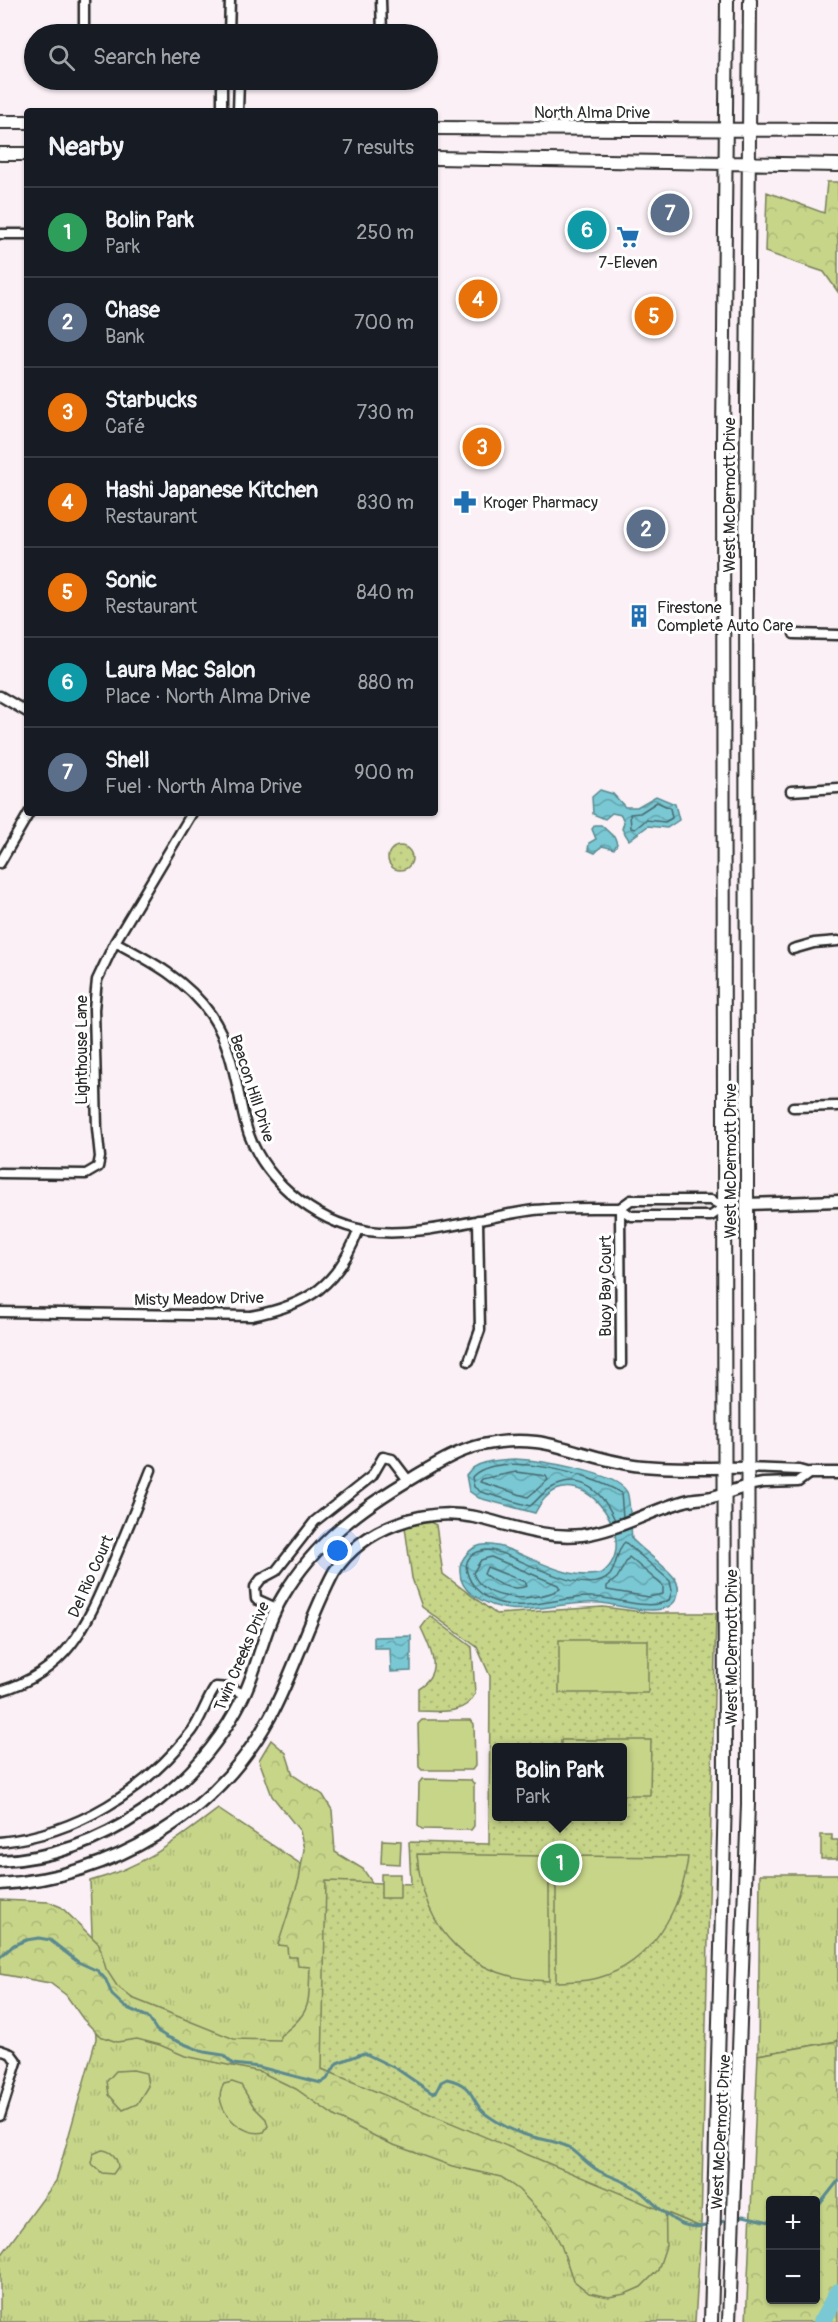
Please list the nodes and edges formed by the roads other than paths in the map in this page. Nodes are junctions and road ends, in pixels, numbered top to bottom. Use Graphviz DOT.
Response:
graph roads {
  1 [pos="84,0"];
  2 [pos="230,0"];
  3 [pos="381,0"];
  4 [pos="727,0"];
  5 [pos="750,0"];
  6 [pos="84,24"];
  7 [pos="230,24"];
  8 [pos="382,24"];
  9 [pos="222,90"];
  10 [pos="239,90"];
  11 [pos="222,108"];
  12 [pos="238,108"];
  13 [pos="0,122"];
  14 [pos="24,122"];
  15 [pos="438,128"];
  16 [pos="726,128"];
  17 [pos="748,128"];
  18 [pos="838,130"];
  19 [pos="0,154"];
  20 [pos="24,154"];
  21 [pos="438,159"];
  22 [pos="725,163"];
  23 [pos="748,163"];
  24 [pos="838,165"];
  25 [pos="0,234"];
  26 [pos="24,234"];
  27 [pos="723,443"];
  28 [pos="746,443"];
  29 [pos="795,634"];
  30 [pos="838,635"];
  31 [pos="0,696"];
  32 [pos="24,710"];
  33 [pos="838,788"];
  34 [pos="791,791"];
  35 [pos="27,816"];
  36 [pos="190,816"];
  37 [pos="0,863"];
  38 [pos="115,942"];
  39 [pos="838,942"];
  40 [pos="793,949"];
  41 [pos="838,1106"];
  42 [pos="794,1107"];
  43 [pos="0,1173"];
  44 [pos="838,1201"];
  45 [pos="747,1204"];
  46 [pos="724,1207"];
  47 [pos="620,1208"];
  48 [pos="478,1220"];
  49 [pos="359,1229"];
  50 [pos="0,1312"];
  51 [pos="469,1361"];
  52 [pos="621,1364"];
  53 [pos="724,1467"];
  54 [pos="747,1468"];
  55 [pos="152,1470"];
  56 [pos="810,1473"];
  57 [pos="838,1473"];
  58 [pos="408,1480"];
  59 [pos="747,1486"];
  60 [pos="724,1493"];
  61 [pos="276,1608"];
  62 [pos="0,1691"];
  63 [pos="244,1694"];
  64 [pos="0,1842"];
  65 [pos="0,1861"];
  66 [pos="0,1884"];
  67 [pos="0,2050"];
  68 [pos="0,2116"];
  69 [pos="711,2322"];
  70 [pos="729,2322"];
  1 -- 6 [label="street"];
  2 -- 7 [label="street"];
  3 -- 8 [label="street"];
  4 -- 16 [label="main road, West McDermott Drive"];
  5 -- 17 [label="main road, West McDermott Drive"];
  9 -- 11 [label="street"];
  10 -- 12 [label="street"];
  13 -- 14 [label="main road"];
  15 -- 16 [label="main road, North Alma Drive"];
  16 -- 17 [label="main road, North Alma Drive"];
  16 -- 22 [label="main road, West McDermott Drive"];
  17 -- 18 [label="main road, North Alma Drive"];
  17 -- 23 [label="main road, West McDermott Drive"];
  19 -- 20 [label="main road"];
  21 -- 22 [label="main road"];
  22 -- 23 [label="main road"];
  22 -- 27 [label="main road, West McDermott Drive"];
  23 -- 24 [label="main road"];
  23 -- 28 [label="main road, West McDermott Drive"];
  25 -- 26 [label="street"];
  27 -- 28 [label="main road"];
  27 -- 46 [label="main road, West McDermott Drive"];
  28 -- 45 [label="main road, West McDermott Drive"];
  29 -- 30 [label="street"];
  31 -- 32 [label="street"];
  33 -- 34 [label="street"];
  35 -- 37 [label="street"];
  36 -- 38 [label="street, Lighthouse Lane"];
  38 -- 43 [label="street, Lighthouse Lane"];
  38 -- 49 [label="street, Beacon Hill Drive"];
  39 -- 40 [label="street"];
  41 -- 42 [label="street"];
  44 -- 45 [label="street"];
  45 -- 46 [label="main road"];
  45 -- 54 [label="main road, West McDermott Drive"];
  46 -- 47 [label="street, Beacon Hill Drive"];
  46 -- 47 [label="street, Beacon Hill Drive"];
  46 -- 53 [label="main road, West McDermott Drive"];
  47 -- 48 [label="street, Beacon Hill Drive"];
  47 -- 52 [label="street, Buoy Bay Court"];
  48 -- 49 [label="street, Beacon Hill Drive"];
  48 -- 51 [label="street"];
  49 -- 50 [label="street, Misty Meadow Drive"];
  53 -- 54 [label="street, Twin Creeks Drive"];
  53 -- 58 [label="street, Twin Creeks Drive"];
  53 -- 60 [label="main road, West McDermott Drive"];
  54 -- 56 [label="street"];
  54 -- 59 [label="main road, West McDermott Drive"];
  55 -- 62 [label="street, Del Rio Court"];
  56 -- 57 [label="street"];
  56 -- 59 [label="street"];
  58 -- 61 [label="street, Twin Creeks Drive"];
  58 -- 61 [label="street"];
  59 -- 60 [label="street"];
  59 -- 70 [label="main road, West McDermott Drive"];
  60 -- 66 [label="street"];
  60 -- 69 [label="main road, West McDermott Drive"];
  61 -- 63 [label="street, Twin Creeks Drive"];
  63 -- 64 [label="street"];
  63 -- 65 [label="street, Twin Creeks Drive"];
  67 -- 68 [label="street"];
}
